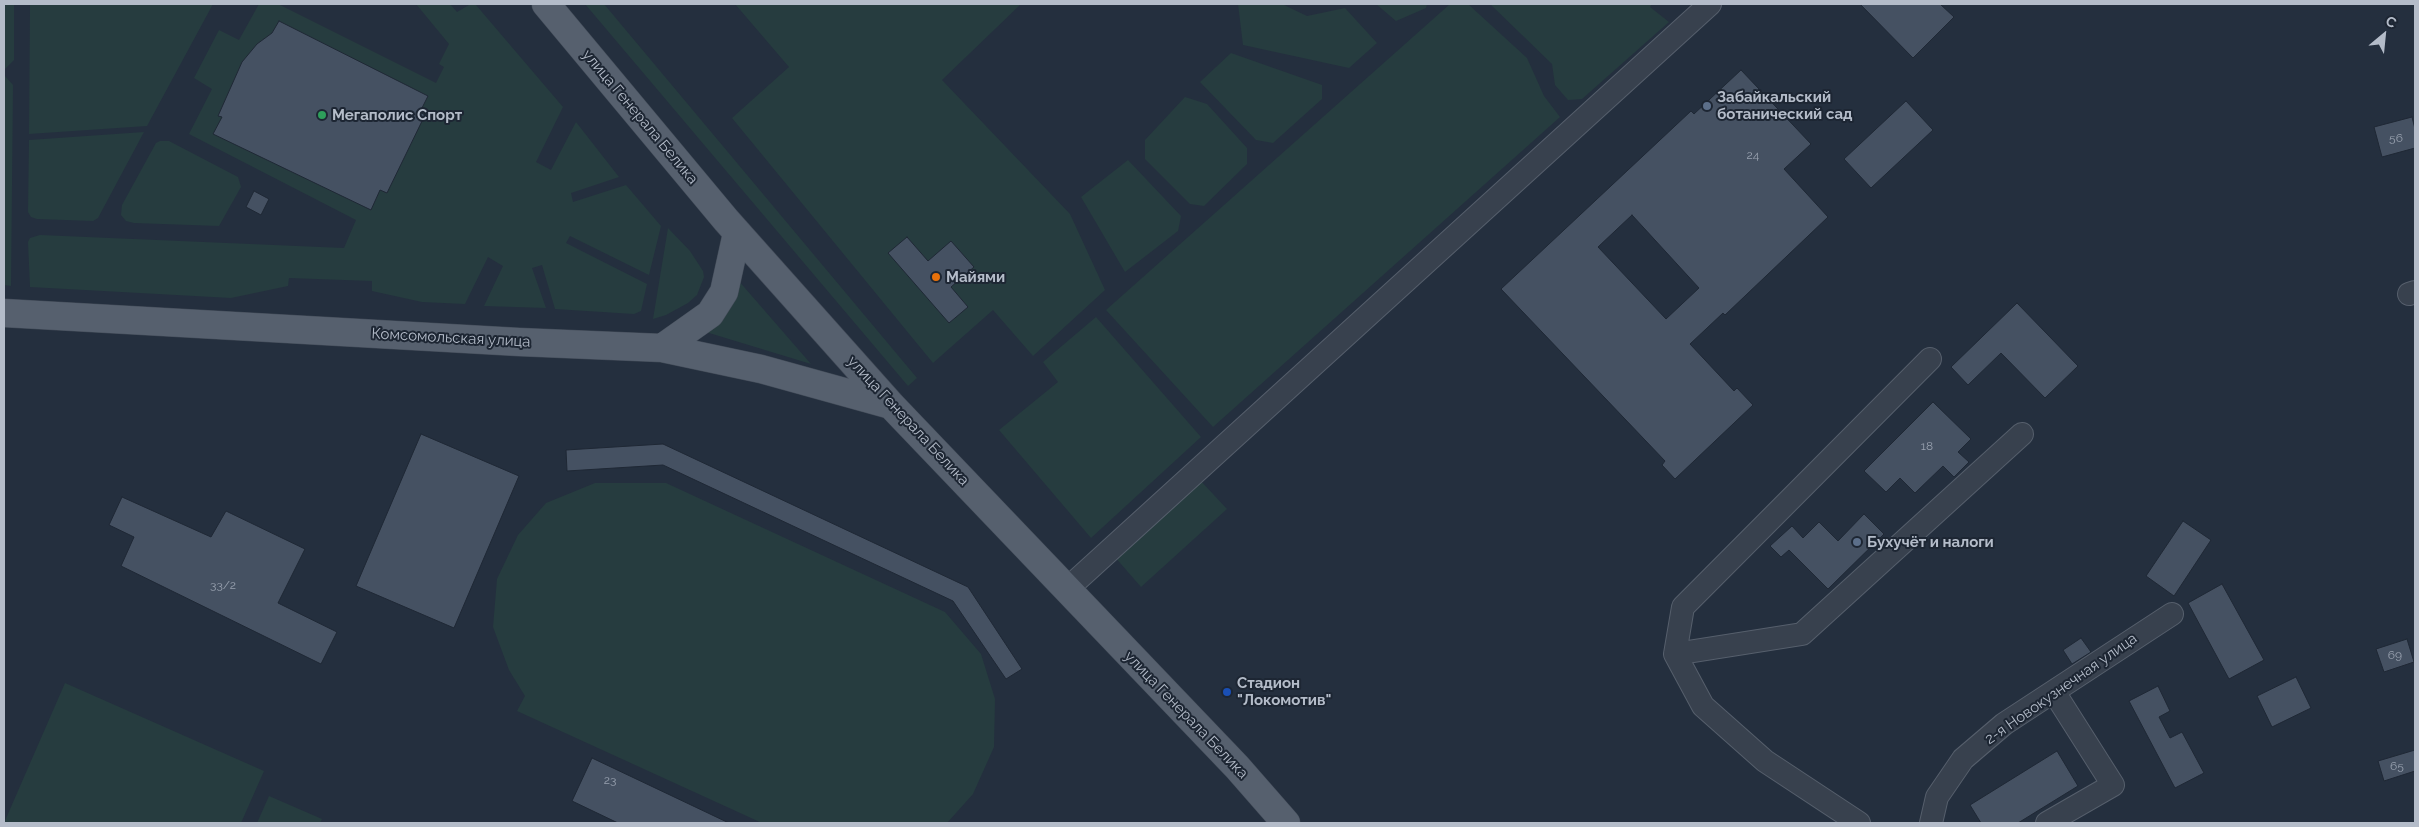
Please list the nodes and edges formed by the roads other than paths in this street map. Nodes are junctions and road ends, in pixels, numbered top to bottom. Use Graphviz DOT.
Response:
graph roads {
  1 [pos="546,4"];
  2 [pos="1710,4"];
  3 [pos="737,233"];
  4 [pos="4,313"];
  5 [pos="662,348"];
  6 [pos="1930,359"];
  7 [pos="891,405"];
  8 [pos="2022,434"];
  9 [pos="1066,590"];
  10 [pos="2172,614"];
  11 [pos="1675,654"];
  12 [pos="2054,692"];
  13 [pos="1286,823"];
  14 [pos="1859,823"];
  15 [pos="1931,823"];
  16 [pos="2047,823"];
  1 -- 3 [label="main road, улица Генерала Белика"];
  2 -- 9 [label="street"];
  3 -- 5 [label="main road"];
  3 -- 7 [label="main road, улица Генерала Белика"];
  4 -- 5 [label="main road, Комсомольская улица"];
  5 -- 7 [label="main road, Комсомольская улица"];
  6 -- 11 [label="street"];
  7 -- 9 [label="main road, улица Генерала Белика"];
  8 -- 11 [label="street"];
  9 -- 13 [label="main road, улица Генерала Белика"];
  10 -- 12 [label="street, 2-я Новокузнечная улица"];
  11 -- 14 [label="street"];
  12 -- 15 [label="street, 2-я Новокузнечная улица"];
  12 -- 16 [label="street"];
}
